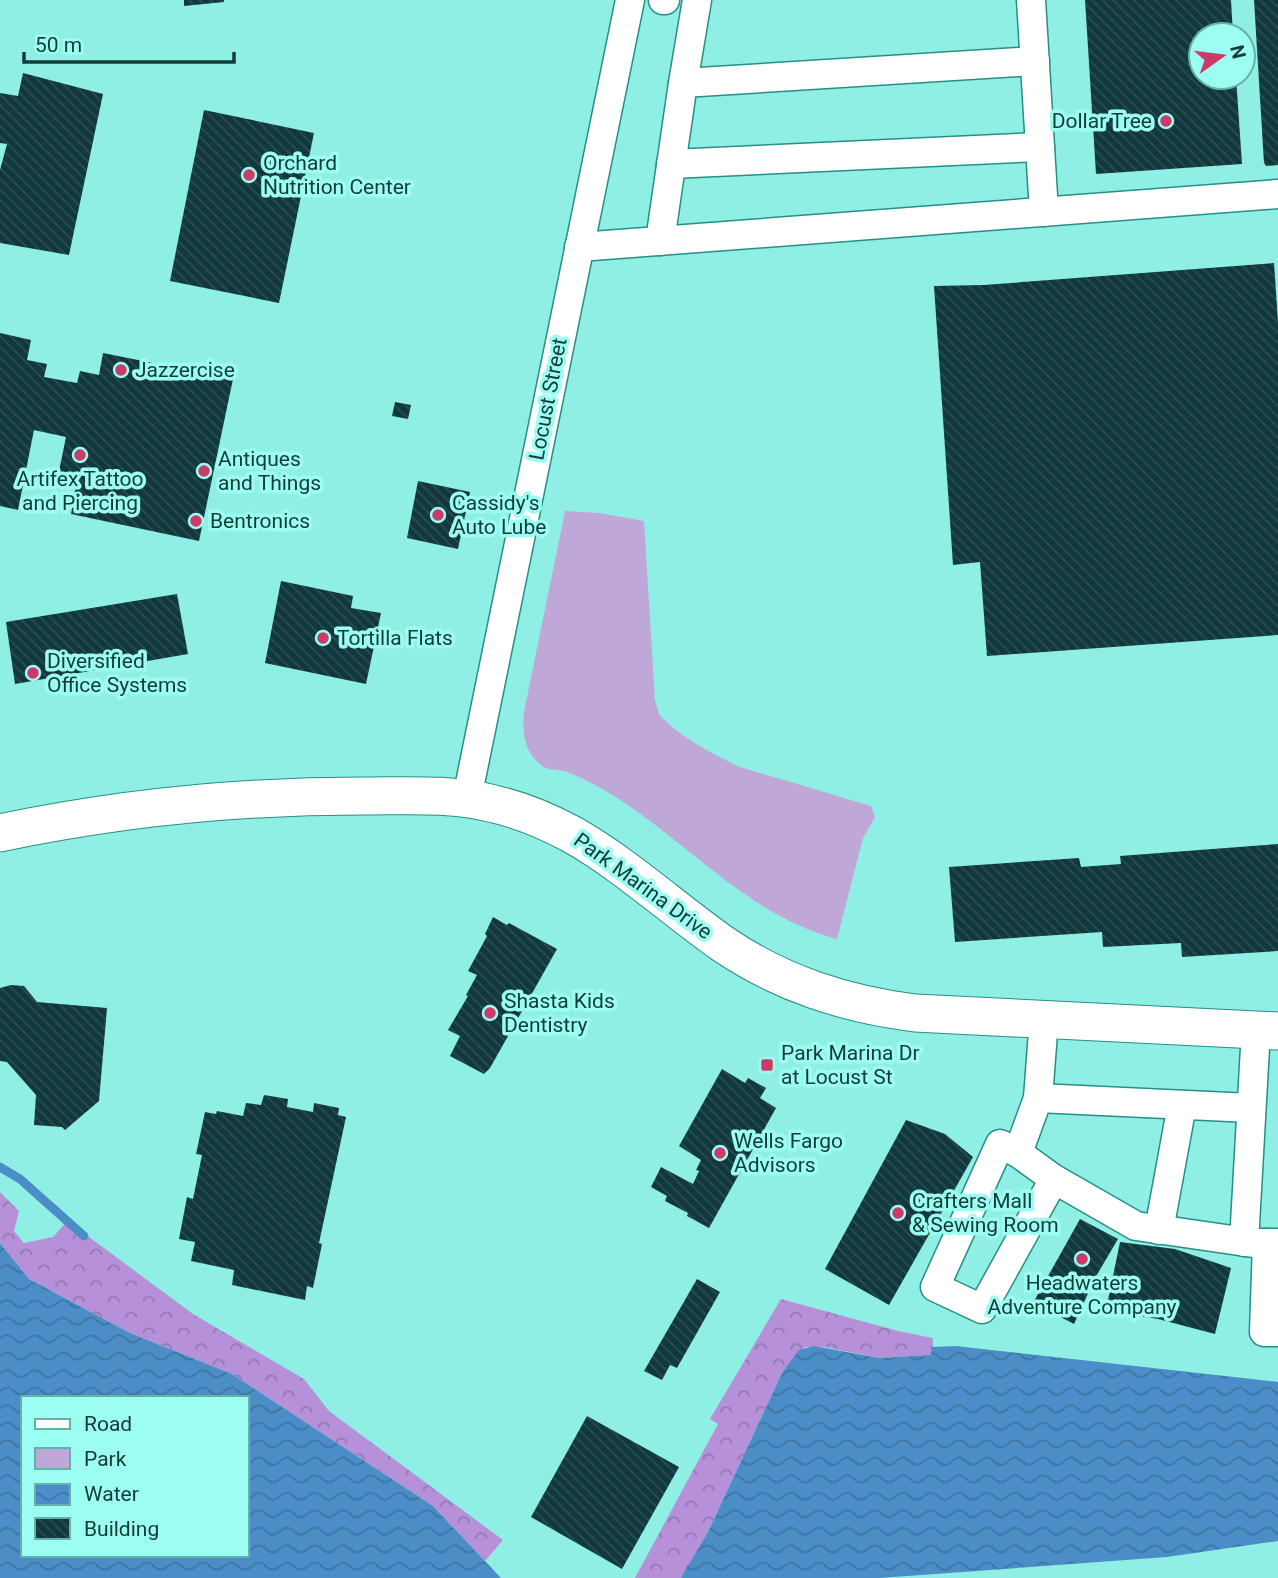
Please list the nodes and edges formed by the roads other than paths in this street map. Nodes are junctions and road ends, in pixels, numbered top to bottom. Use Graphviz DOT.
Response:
graph roads {
  1 [pos="630,0"];
  2 [pos="697,0"];
  3 [pos="1031,0"];
  4 [pos="1035,61"];
  5 [pos="684,83"];
  6 [pos="1040,147"];
  7 [pos="671,164"];
  8 [pos="1278,194"];
  9 [pos="1044,212"];
  10 [pos="660,241"];
  11 [pos="579,247"];
  12 [pos="467,798"];
  13 [pos="0,833"];
  14 [pos="1044,1019"];
  15 [pos="1267,1031"];
  16 [pos="1038,1098"];
  17 [pos="1182,1105"];
  18 [pos="1251,1108"];
  19 [pos="1018,1153"];
  20 [pos="1054,1179"];
  21 [pos="1158,1230"];
  22 [pos="1263,1243"];
  23 [pos="1278,1332"];
  1 -- 11 [label="street, Locust Street"];
  2 -- 5 [label="street"];
  3 -- 4 [label="street"];
  4 -- 5 [label="street"];
  4 -- 6 [label="street"];
  5 -- 7 [label="street"];
  6 -- 7 [label="street"];
  6 -- 9 [label="street"];
  7 -- 10 [label="street"];
  8 -- 9 [label="street"];
  9 -- 10 [label="street"];
  10 -- 11 [label="street"];
  11 -- 12 [label="street, Locust Street"];
  12 -- 13 [label="main road, Park Marina Drive"];
  12 -- 14 [label="main road, Park Marina Drive"];
  14 -- 15 [label="main road, Park Marina Drive"];
  14 -- 16 [label="street"];
  15 -- 18 [label="street"];
  16 -- 17 [label="street"];
  16 -- 19 [label="street"];
  17 -- 18 [label="street"];
  17 -- 21 [label="street"];
  18 -- 22 [label="street"];
  19 -- 20 [label="street"];
  19 -- 20 [label="street"];
  20 -- 21 [label="street"];
  21 -- 22 [label="street"];
  22 -- 23 [label="street"];
}
